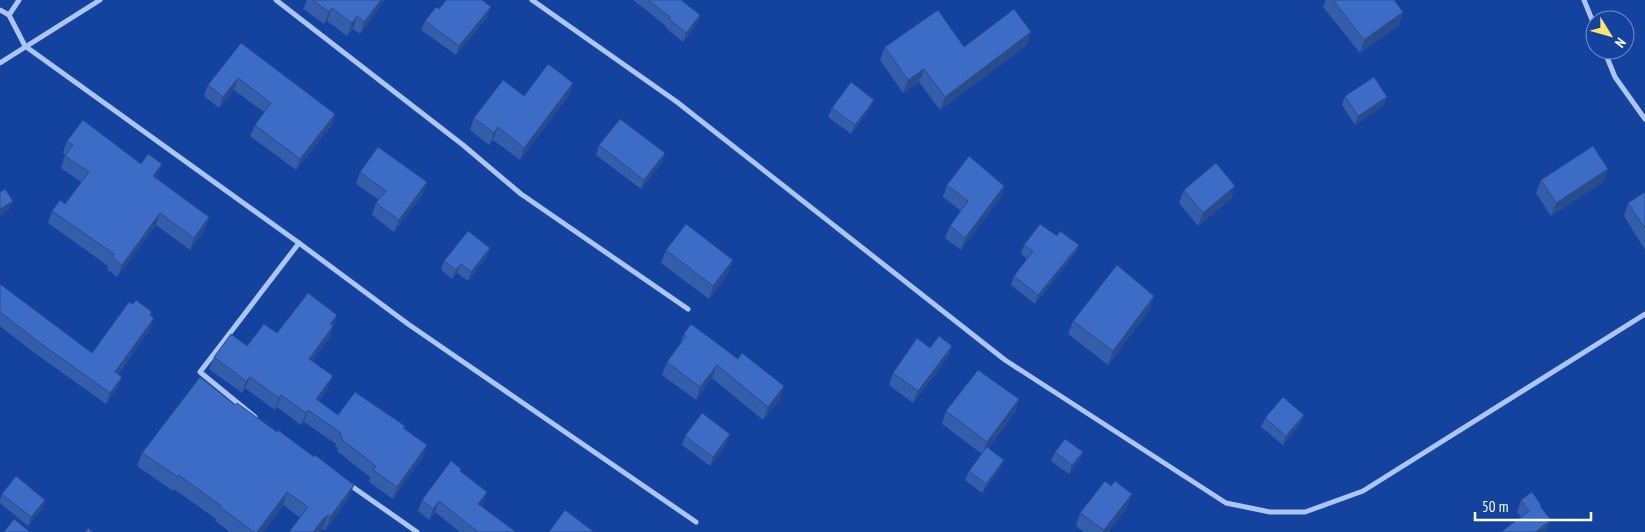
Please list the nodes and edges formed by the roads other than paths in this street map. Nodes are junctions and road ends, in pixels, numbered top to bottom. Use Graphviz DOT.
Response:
graph roads {
  1 [pos="18,0"];
  2 [pos="100,0"];
  3 [pos="276,0"];
  4 [pos="532,0"];
  5 [pos="0,10"];
  6 [pos="9,15"];
  7 [pos="25,46"];
  8 [pos="1608,60"];
  9 [pos="0,63"];
  10 [pos="1645,118"];
  11 [pos="299,242"];
  12 [pos="688,309"];
  13 [pos="1645,314"];
  14 [pos="260,421"];
  15 [pos="340,478"];
  16 [pos="696,522"];
  17 [pos="417,532"];
  1 -- 6 [label="street"];
  2 -- 7 [label="street"];
  3 -- 12 [label="street"];
  4 -- 13 [label="street"];
  5 -- 6 [label="street"];
  6 -- 7 [label="street"];
  7 -- 9 [label="street"];
  7 -- 11 [label="street"];
  8 -- 10 [label="street"];
  11 -- 14 [label="street"];
  11 -- 16 [label="street"];
  15 -- 17 [label="street"];
}
